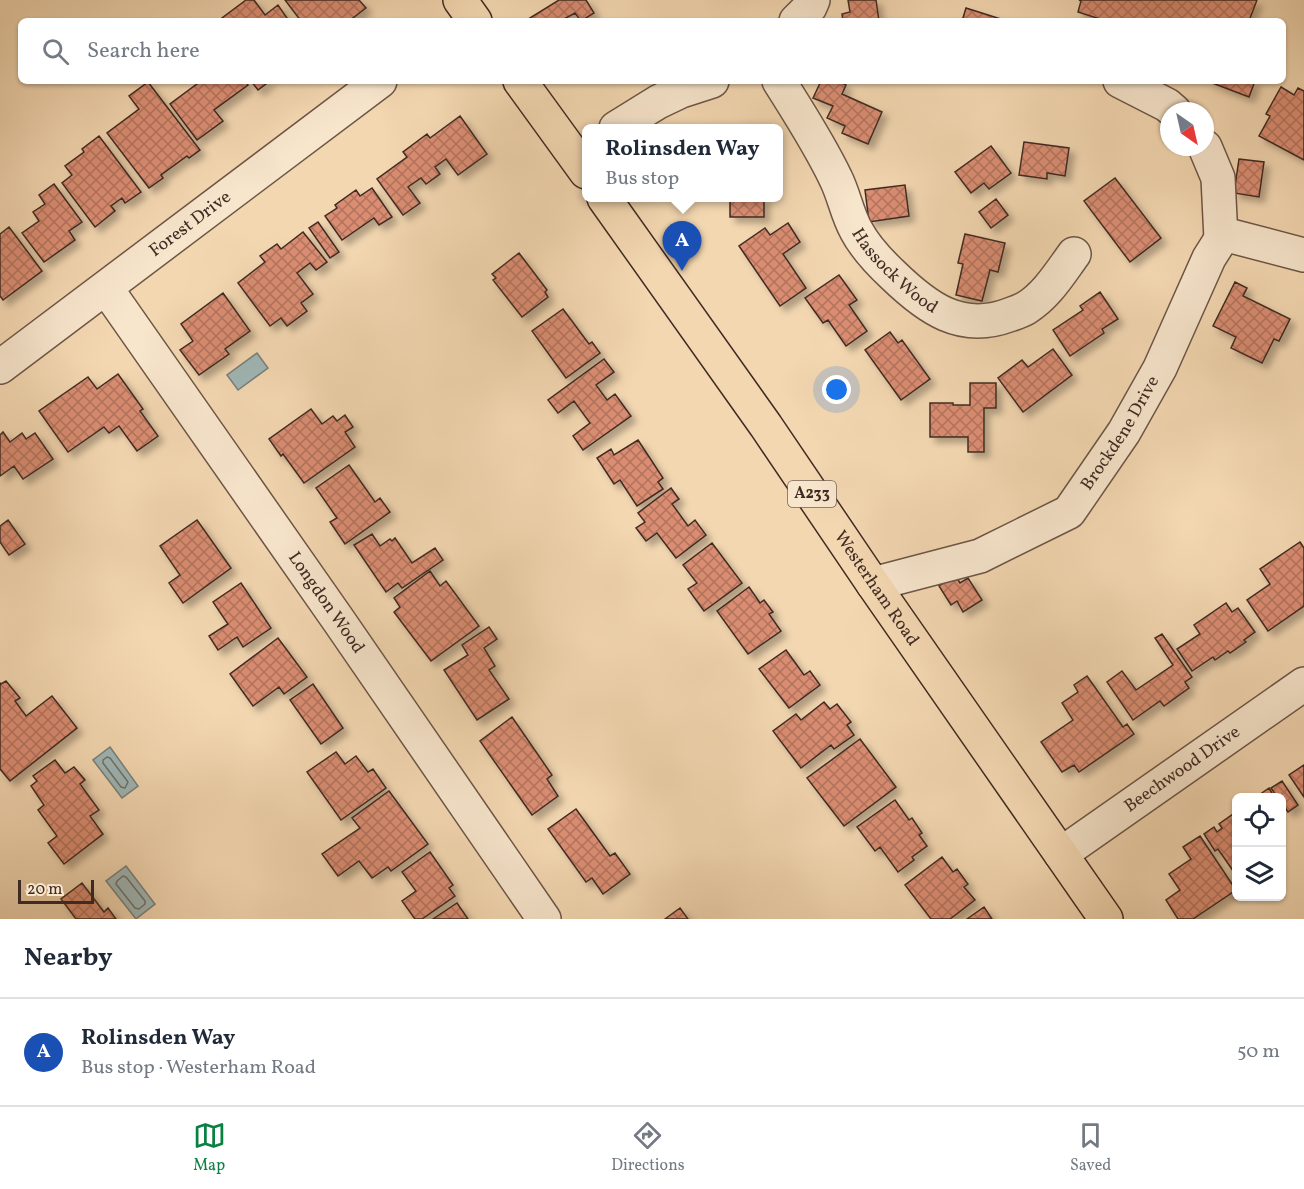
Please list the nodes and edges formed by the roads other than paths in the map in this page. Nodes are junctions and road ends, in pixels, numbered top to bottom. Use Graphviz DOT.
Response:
graph roads {
  1 [pos="813,0"];
  2 [pos="799,18"];
  3 [pos="376,84"];
  4 [pos="522,84"];
  5 [pos="703,84"];
  6 [pos="781,84"];
  7 [pos="1126,84"];
  8 [pos="1161,102"];
  9 [pos="624,124"];
  10 [pos="1209,156"];
  11 [pos="582,159"];
  12 [pos="607,202"];
  13 [pos="1221,239"];
  14 [pos="1074,254"];
  15 [pos="1304,255"];
  16 [pos="106,288"];
  17 [pos="0,367"];
  18 [pos="873,585"];
  19 [pos="1304,684"];
  20 [pos="1061,854"];
  21 [pos="544,919"];
  22 [pos="1106,919"];
  1 -- 2 [label="street"];
  3 -- 16 [label="street, Forest Drive"];
  4 -- 11 [label="main road"];
  5 -- 9 [label="street"];
  6 -- 14 [label="street, Hassock Wood"];
  7 -- 8 [label="street"];
  10 -- 13 [label="street"];
  12 -- 18 [label="main road, Westerham Road / A233"];
  13 -- 15 [label="street"];
  13 -- 18 [label="street, Brockdene Drive"];
  16 -- 17 [label="street, Forest Drive"];
  16 -- 21 [label="street, Longdon Wood"];
  18 -- 20 [label="main road, Westerham Road / A233"];
  19 -- 20 [label="street, Beechwood Drive"];
  20 -- 22 [label="main road, Westerham Road / A233"];
}
